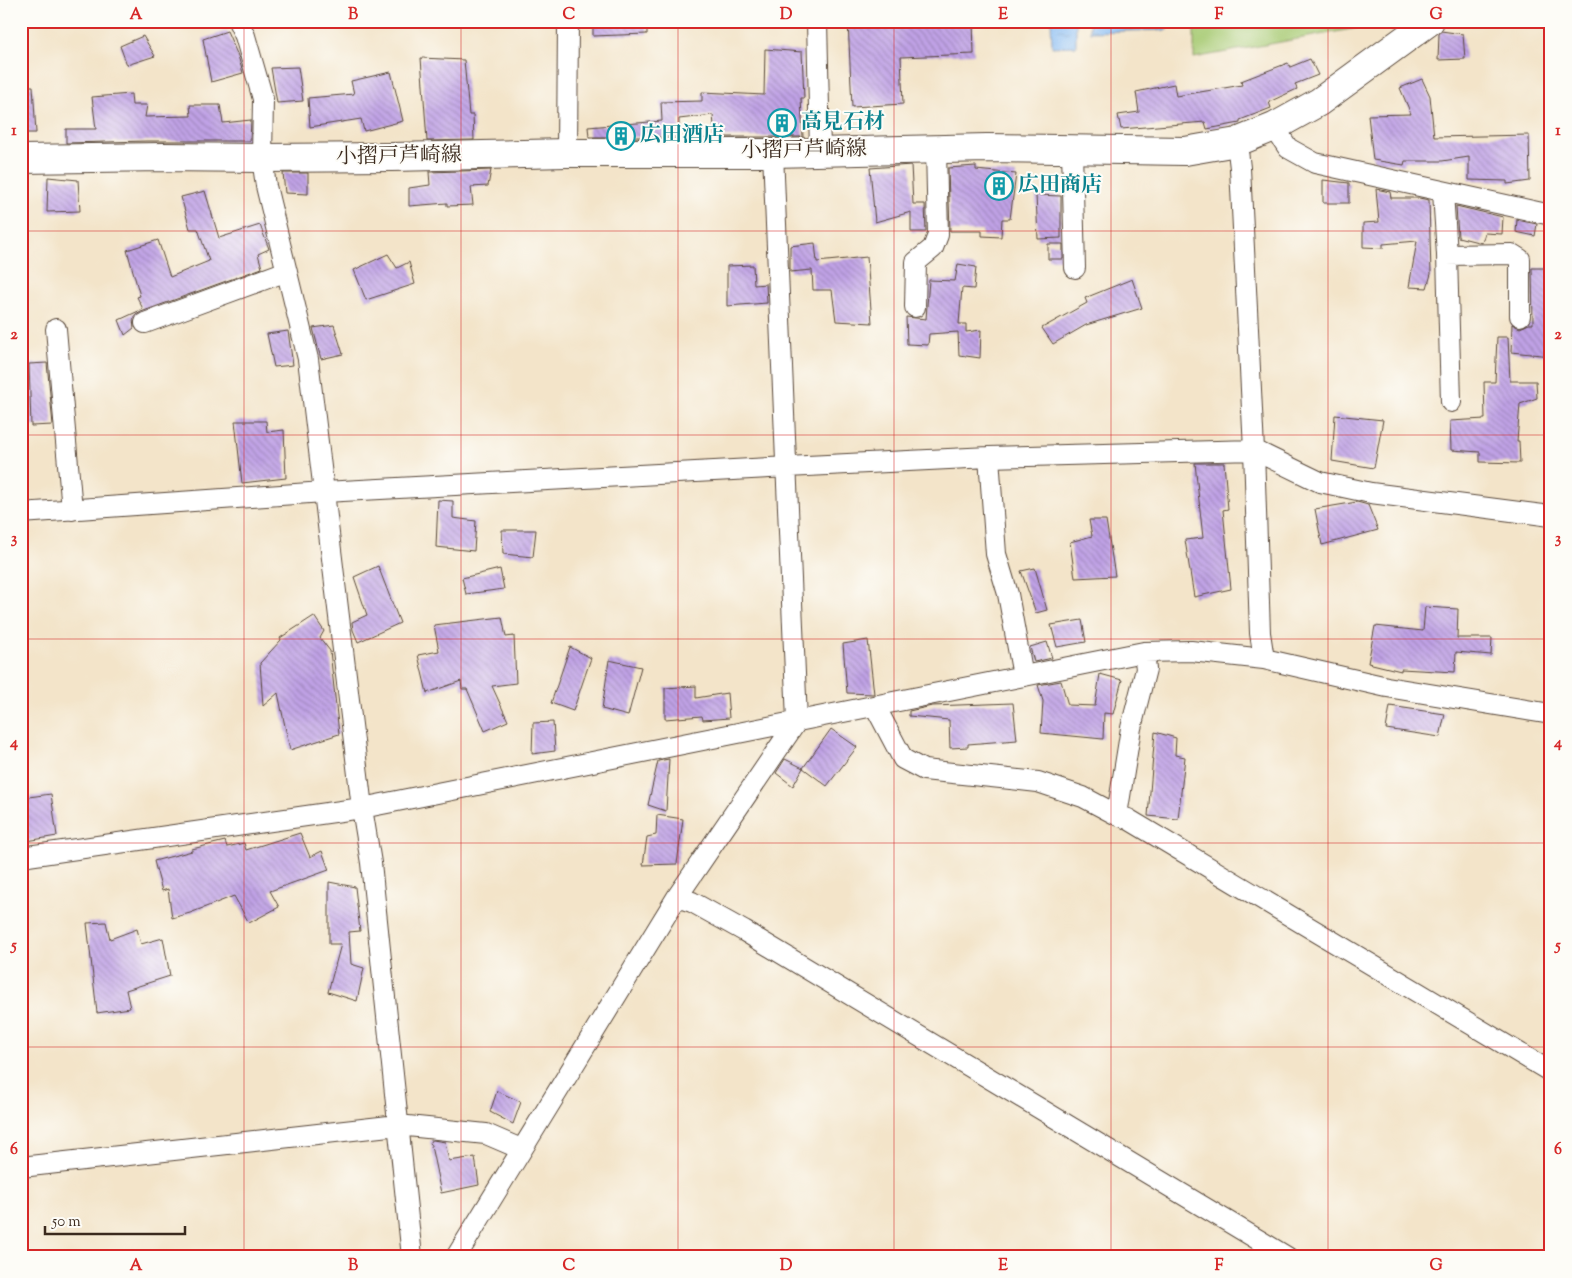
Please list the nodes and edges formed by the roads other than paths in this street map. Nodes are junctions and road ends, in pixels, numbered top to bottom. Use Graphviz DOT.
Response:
graph roads {
  1 [pos="238,21"];
  2 [pos="568,21"];
  3 [pos="817,21"];
  4 [pos="1430,21"];
  5 [pos="1274,127"];
  6 [pos="1237,142"];
  7 [pos="936,149"];
  8 [pos="1072,150"];
  9 [pos="820,151"];
  10 [pos="567,153"];
  11 [pos="773,153"];
  12 [pos="262,158"];
  13 [pos="21,159"];
  14 [pos="1444,192"];
  15 [pos="1551,215"];
  16 [pos="1447,255"];
  17 [pos="1075,268"];
  18 [pos="287,271"];
  19 [pos="915,307"];
  20 [pos="1520,316"];
  21 [pos="145,323"];
  22 [pos="56,328"];
  23 [pos="1450,402"];
  24 [pos="1254,450"];
  25 [pos="989,457"];
  26 [pos="787,467"];
  27 [pos="324,492"];
  28 [pos="72,510"];
  29 [pos="21,513"];
  30 [pos="1551,516"];
  31 [pos="1144,652"];
  32 [pos="1264,660"];
  33 [pos="1023,676"];
  34 [pos="875,706"];
  35 [pos="1551,714"];
  36 [pos="797,721"];
  37 [pos="362,808"];
  38 [pos="1117,815"];
  39 [pos="21,857"];
  40 [pos="677,897"];
  41 [pos="1551,1072"];
  42 [pos="398,1125"];
  43 [pos="521,1149"];
  44 [pos="21,1167"];
  45 [pos="412,1257"];
  46 [pos="456,1257"];
  47 [pos="1287,1257"];
  1 -- 12 [label="street"];
  2 -- 10 [label="street"];
  3 -- 9 [label="street"];
  4 -- 5 [label="main road, 小摺戸芦崎線"];
  5 -- 6 [label="main road, 小摺戸芦崎線"];
  5 -- 14 [label="street"];
  6 -- 8 [label="main road, 小摺戸芦崎線"];
  6 -- 24 [label="street"];
  7 -- 8 [label="main road, 小摺戸芦崎線"];
  7 -- 9 [label="main road, 小摺戸芦崎線"];
  7 -- 19 [label="street"];
  8 -- 17 [label="street"];
  9 -- 11 [label="main road, 小摺戸芦崎線"];
  10 -- 11 [label="main road, 小摺戸芦崎線"];
  10 -- 12 [label="main road, 小摺戸芦崎線"];
  11 -- 26 [label="street"];
  12 -- 13 [label="main road, 小摺戸芦崎線"];
  12 -- 18 [label="street"];
  14 -- 15 [label="street"];
  14 -- 16 [label="street"];
  16 -- 20 [label="street"];
  16 -- 23 [label="street"];
  18 -- 21 [label="street"];
  18 -- 27 [label="street"];
  22 -- 28 [label="street"];
  24 -- 25 [label="street"];
  24 -- 30 [label="street"];
  24 -- 32 [label="street"];
  25 -- 26 [label="street"];
  25 -- 33 [label="street"];
  26 -- 27 [label="street"];
  26 -- 36 [label="street"];
  27 -- 28 [label="street"];
  27 -- 37 [label="street"];
  28 -- 29 [label="street"];
  31 -- 32 [label="street"];
  31 -- 33 [label="street"];
  31 -- 38 [label="street"];
  32 -- 35 [label="street"];
  33 -- 34 [label="street"];
  34 -- 36 [label="street"];
  34 -- 38 [label="street"];
  36 -- 37 [label="street"];
  36 -- 40 [label="street"];
  37 -- 39 [label="street"];
  37 -- 42 [label="street"];
  38 -- 41 [label="street"];
  40 -- 43 [label="street"];
  40 -- 47 [label="street"];
  42 -- 43 [label="street"];
  42 -- 44 [label="street"];
  42 -- 45 [label="street"];
  43 -- 46 [label="street"];
}
